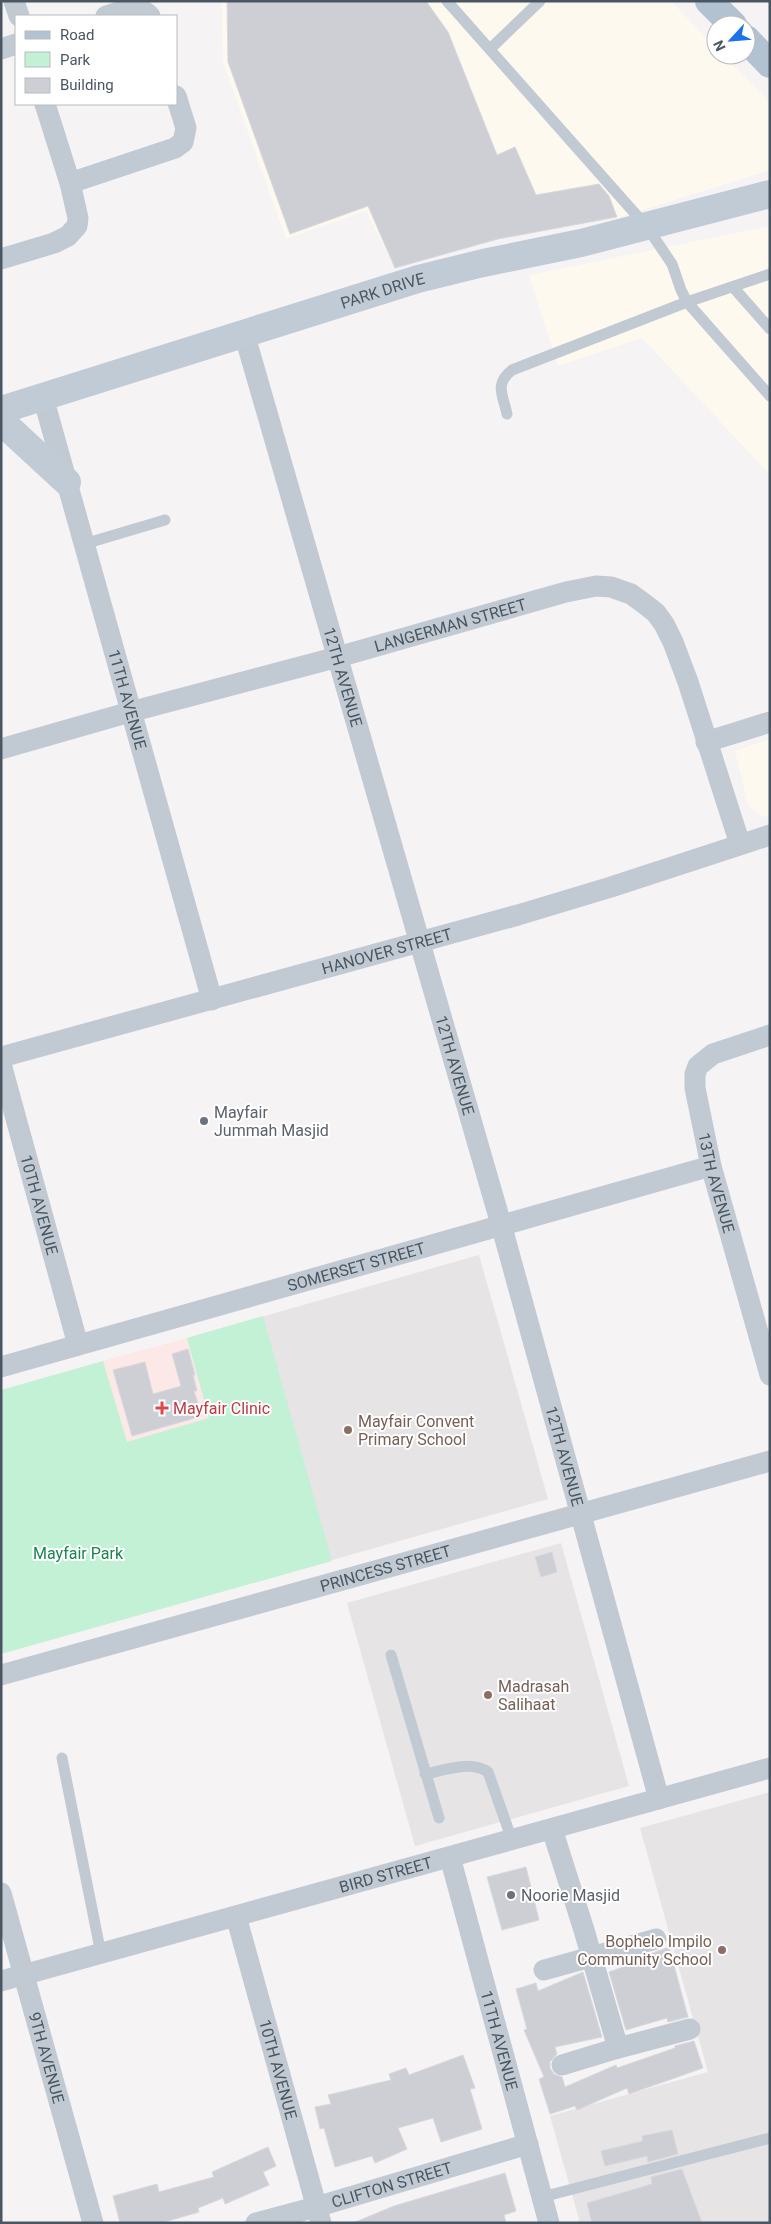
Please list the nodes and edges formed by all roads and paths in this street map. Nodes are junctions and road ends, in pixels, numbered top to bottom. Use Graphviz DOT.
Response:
graph roads {
  1 [pos="14,1"];
  2 [pos="447,1"];
  3 [pos="540,1"];
  4 [pos="710,1"];
  5 [pos="18,15"];
  6 [pos="110,15"];
  7 [pos="149,15"];
  8 [pos="723,15"];
  9 [pos="15,44"];
  10 [pos="1,49"];
  11 [pos="490,49"];
  12 [pos="756,49"];
  13 [pos="770,64"];
  14 [pos="178,102"];
  15 [pos="45,105"];
  16 [pos="70,183"];
  17 [pos="770,194"];
  18 [pos="647,226"];
  19 [pos="1,259"];
  20 [pos="770,274"];
  21 [pos="733,286"];
  22 [pos="687,302"];
  23 [pos="770,329"];
  24 [pos="244,333"];
  25 [pos="770,396"];
  26 [pos="13,405"];
  27 [pos="507,414"];
  28 [pos="67,482"];
  29 [pos="165,520"];
  30 [pos="84,544"];
  31 [pos="338,657"];
  32 [pos="130,712"];
  33 [pos="770,722"];
  34 [pos="706,742"];
  35 [pos="1,749"];
  36 [pos="770,835"];
  37 [pos="740,844"];
  38 [pos="420,942"];
  39 [pos="212,1000"];
  40 [pos="770,1035"];
  41 [pos="1,1057"];
  42 [pos="1,1064"];
  43 [pos="711,1166"];
  44 [pos="501,1224"];
  45 [pos="78,1345"];
  46 [pos="1,1367"];
  47 [pos="770,1375"];
  48 [pos="770,1462"];
  49 [pos="581,1514"];
  50 [pos="391,1655"];
  51 [pos="1,1675"];
  52 [pos="62,1758"];
  53 [pos="770,1768"];
  54 [pos="425,1774"];
  55 [pos="659,1799"];
  56 [pos="439,1818"];
  57 [pos="552,1829"];
  58 [pos="512,1840"];
  59 [pos="450,1857"];
  60 [pos="1,1893"];
  61 [pos="236,1916"];
  62 [pos="656,1939"];
  63 [pos="101,1954"];
  64 [pos="592,1957"];
  65 [pos="544,1970"];
  66 [pos="25,1975"];
  67 [pos="1,1981"];
  68 [pos="690,2029"];
  69 [pos="618,2048"];
  70 [pos="562,2065"];
  71 [pos="770,2138"];
  72 [pos="528,2144"];
  73 [pos="542,2198"];
  74 [pos="319,2215"];
  75 [pos="93,2223"];
  76 [pos="256,2223"];
  77 [pos="549,2223"];
  1 -- 5 [label="street"];
  2 -- 11 [label="lane"];
  3 -- 11 [label="lane"];
  4 -- 8 [label="main road"];
  6 -- 7 [label="street"];
  9 -- 10 [label="street"];
  11 -- 18 [label="lane"];
  12 -- 13 [label="main road"];
  14 -- 16 [label="street"];
  15 -- 16 [label="street"];
  16 -- 19 [label="street"];
  17 -- 18 [label="street, PARK DRIVE"];
  18 -- 22 [label="lane"];
  18 -- 24 [label="street, PARK DRIVE"];
  20 -- 21 [label="lane"];
  21 -- 22 [label="lane"];
  21 -- 23 [label="lane"];
  22 -- 25 [label="lane"];
  22 -- 27 [label="lane"];
  24 -- 26 [label="street, PARK DRIVE"];
  24 -- 31 [label="street, 12TH AVENUE"];
  26 -- 28 [label="street"];
  26 -- 28 [label="street, 11TH AVENUE"];
  28 -- 30 [label="street, 11TH AVENUE"];
  29 -- 30 [label="lane"];
  30 -- 32 [label="street, 11TH AVENUE"];
  31 -- 32 [label="street, LANGERMAN STREET"];
  31 -- 34 [label="street, LANGERMAN STREET"];
  31 -- 38 [label="street, 12TH AVENUE"];
  32 -- 35 [label="street, LANGERMAN STREET"];
  32 -- 39 [label="street, 11TH AVENUE"];
  33 -- 34 [label="street"];
  34 -- 37 [label="street, LANGERMAN STREET"];
  36 -- 37 [label="street, HANOVER STREET"];
  37 -- 38 [label="street, HANOVER STREET"];
  38 -- 39 [label="street, HANOVER STREET"];
  38 -- 44 [label="street, 12TH AVENUE"];
  39 -- 41 [label="street, HANOVER STREET"];
  40 -- 43 [label="street, 13TH AVENUE"];
  42 -- 45 [label="street, 10TH AVENUE"];
  43 -- 44 [label="street, SOMERSET STREET"];
  43 -- 47 [label="street, 13TH AVENUE"];
  44 -- 45 [label="street, SOMERSET STREET"];
  44 -- 49 [label="street, 12TH AVENUE"];
  45 -- 46 [label="street, SOMERSET STREET"];
  48 -- 49 [label="street, PRINCESS STREET"];
  49 -- 51 [label="street, PRINCESS STREET"];
  49 -- 55 [label="street, 12TH AVENUE"];
  50 -- 54 [label="lane"];
  52 -- 63 [label="lane"];
  53 -- 55 [label="street, BIRD STREET"];
  54 -- 56 [label="lane"];
  54 -- 58 [label="lane"];
  55 -- 57 [label="street, BIRD STREET"];
  57 -- 58 [label="street, BIRD STREET"];
  57 -- 64 [label="street"];
  58 -- 59 [label="street, BIRD STREET"];
  59 -- 61 [label="street, BIRD STREET"];
  59 -- 72 [label="street, 11TH AVENUE"];
  60 -- 66 [label="street, 9TH AVENUE"];
  61 -- 63 [label="street, BIRD STREET"];
  61 -- 74 [label="street, 10TH AVENUE"];
  62 -- 64 [label="street"];
  63 -- 66 [label="street, BIRD STREET"];
  64 -- 65 [label="street"];
  64 -- 69 [label="street"];
  66 -- 67 [label="street, BIRD STREET"];
  66 -- 75 [label="street, 9TH AVENUE"];
  68 -- 69 [label="street"];
  69 -- 70 [label="street"];
  71 -- 73 [label="lane"];
  72 -- 73 [label="street, 11TH AVENUE"];
  72 -- 74 [label="street, CLIFTON STREET"];
  73 -- 77 [label="street, 11TH AVENUE"];
  74 -- 76 [label="street, CLIFTON STREET"];
}
